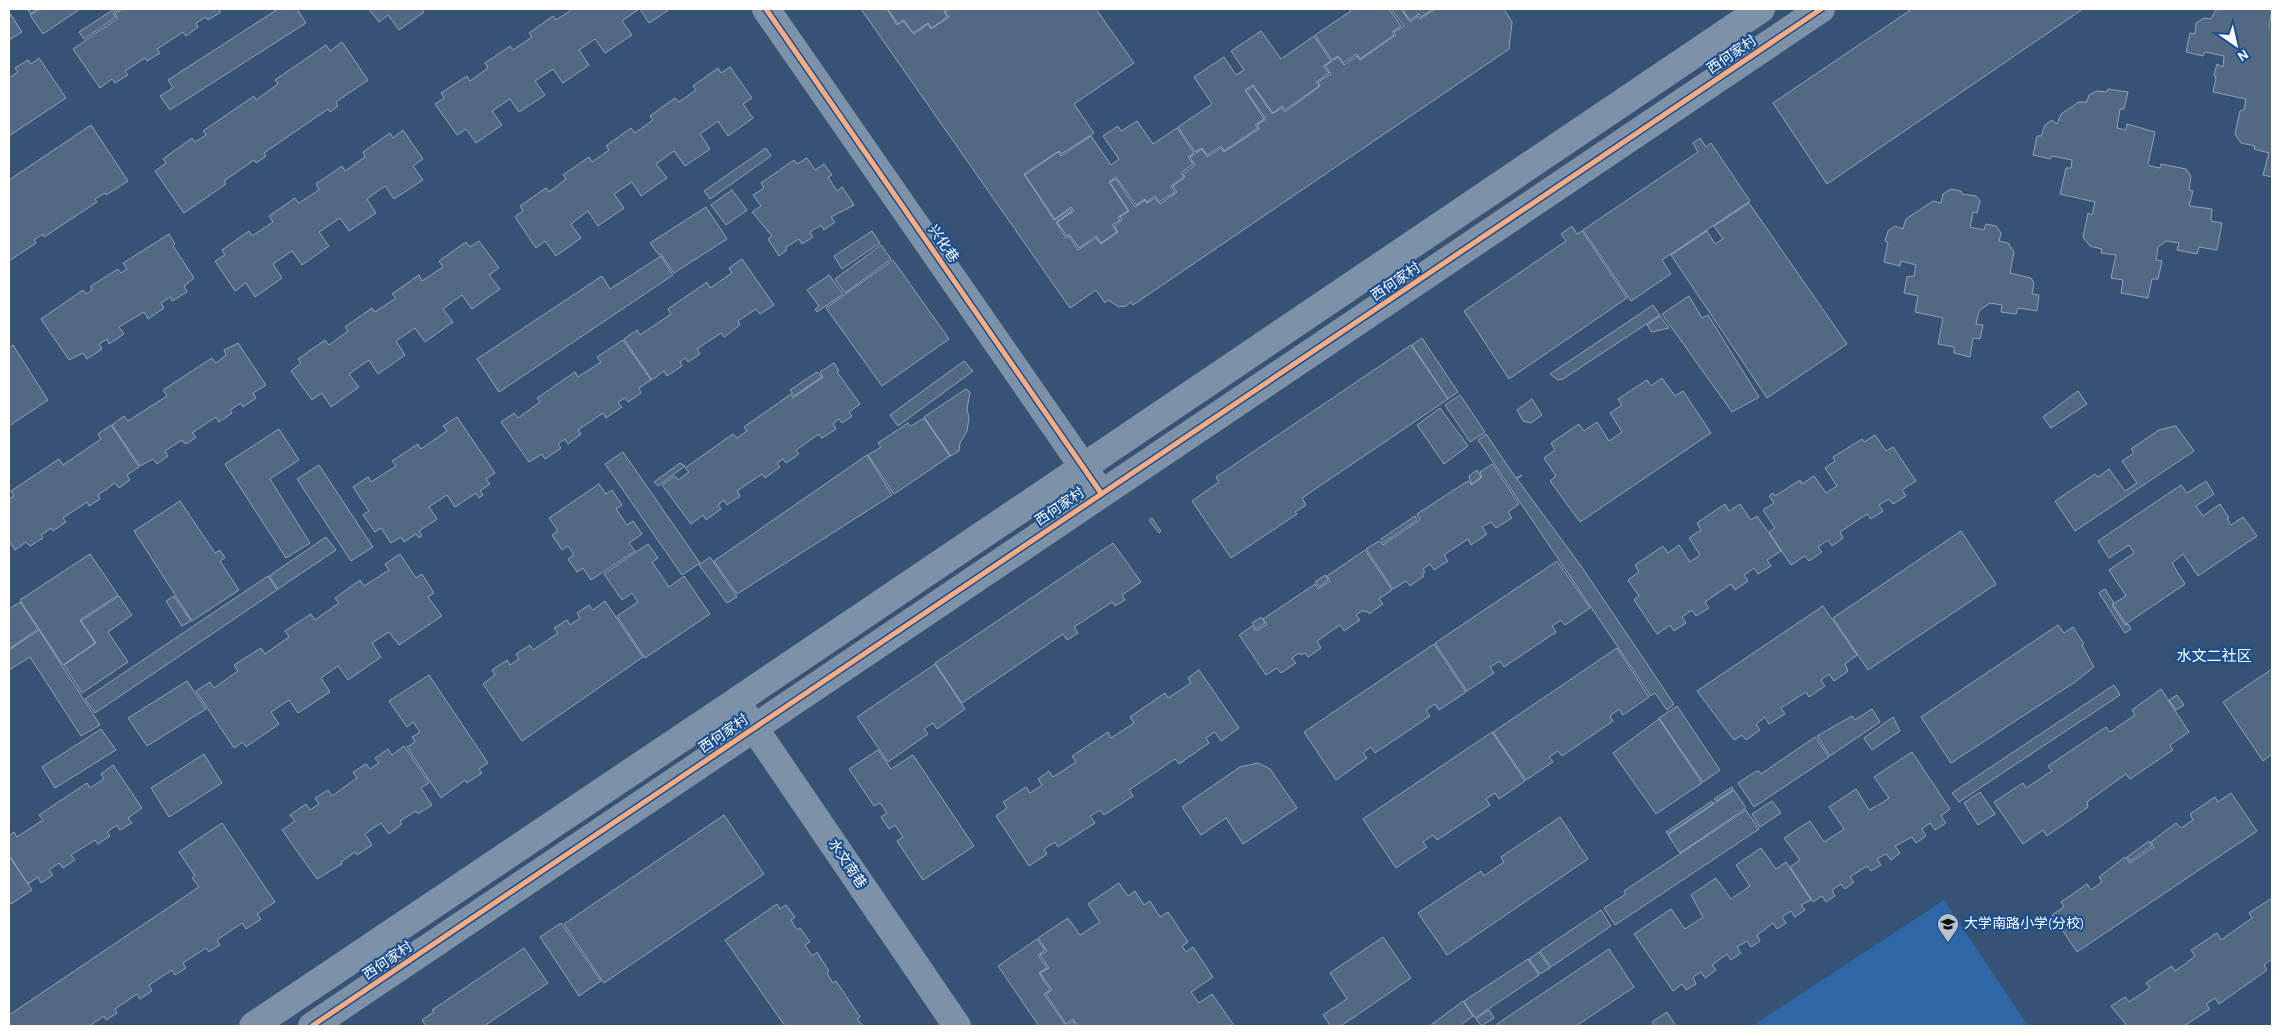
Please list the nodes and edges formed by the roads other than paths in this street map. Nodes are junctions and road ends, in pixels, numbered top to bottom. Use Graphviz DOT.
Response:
graph roads {
  1 [pos="766,9"];
  2 [pos="1761,9"];
  3 [pos="1821,9"];
  4 [pos="1082,466"];
  5 [pos="1101,493"];
  6 [pos="736,701"];
  7 [pos="754,727"];
  8 [pos="253,1026"];
  9 [pos="312,1026"];
  10 [pos="957,1026"];
  1 -- 4 [label="street, 兴化巷"];
  2 -- 4 [label="street, 西何家村"];
  3 -- 5 [label="street, 西何家村"];
  4 -- 5 [label="street, 兴化巷"];
  4 -- 6 [label="street, 西何家村"];
  5 -- 7 [label="street, 西何家村"];
  6 -- 7 [label="street, 水文南巷"];
  6 -- 8 [label="street, 西何家村"];
  7 -- 9 [label="street, 西何家村"];
  7 -- 10 [label="street, 水文南巷"];
}
